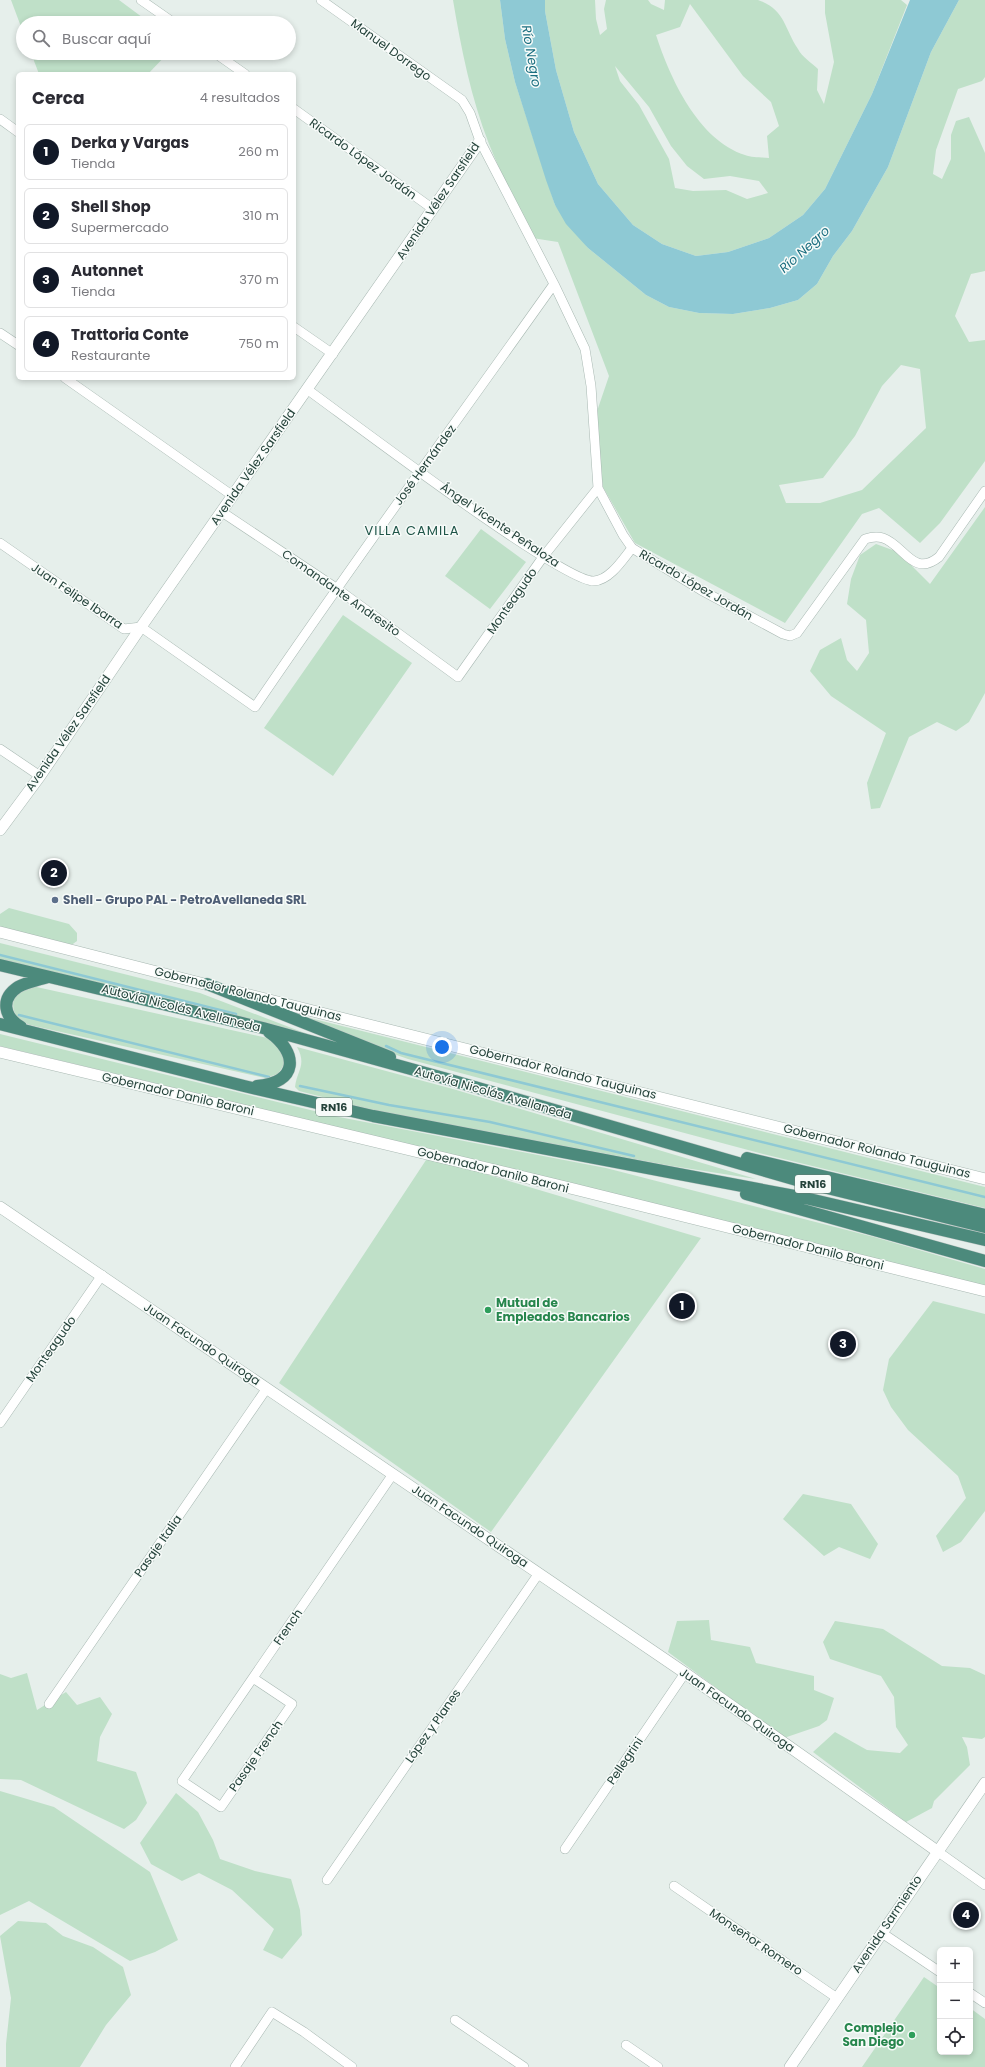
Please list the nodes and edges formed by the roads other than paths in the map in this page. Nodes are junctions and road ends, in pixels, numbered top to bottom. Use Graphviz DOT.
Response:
graph roads {
  1 [pos="141,0"];
  2 [pos="321,0"];
  3 [pos="164,16"];
  4 [pos="225,60"];
  5 [pos="242,72"];
  6 [pos="462,100"];
  7 [pos="296,110"];
  8 [pos="0,119"];
  9 [pos="16,131"];
  10 [pos="480,141"];
  11 [pos="433,209"];
  12 [pos="554,284"];
  13 [pos="296,328"];
  14 [pos="0,333"];
  15 [pos="16,344"];
  16 [pos="333,354"];
  17 [pos="68,380"];
  18 [pos="308,390"];
  19 [pos="421,472"];
  20 [pos="598,488"];
  21 [pos="985,491"];
  22 [pos="233,496"];
  23 [pos="222,512"];
  24 [pos="0,543"];
  25 [pos="632,548"];
  26 [pos="543,556"];
  27 [pos="336,588"];
  28 [pos="141,627"];
  29 [pos="458,677"];
  30 [pos="255,707"];
  31 [pos="0,748"];
  32 [pos="40,776"];
  33 [pos="0,830"];
  34 [pos="0,932"];
  35 [pos="0,965"];
  36 [pos="49,977"];
  37 [pos="207,984"];
  38 [pos="0,1024"];
  39 [pos="262,1028"];
  40 [pos="32,1033"];
  41 [pos="0,1052"];
  42 [pos="447,1078"];
  43 [pos="244,1086"];
  44 [pos="642,1135"];
  45 [pos="672,1173"];
  46 [pos="985,1179"];
  47 [pos="0,1206"];
  48 [pos="985,1215"];
  49 [pos="985,1227"];
  50 [pos="985,1240"];
  51 [pos="985,1261"];
  52 [pos="102,1276"];
  53 [pos="985,1291"];
  54 [pos="267,1388"];
  55 [pos="0,1423"];
  56 [pos="393,1474"];
  57 [pos="539,1573"];
  58 [pos="685,1673"];
  59 [pos="253,1678"];
  60 [pos="49,1704"];
  61 [pos="985,1783"];
  62 [pos="221,1807"];
  63 [pos="564,1849"];
  64 [pos="937,1851"];
  65 [pos="327,1880"];
  66 [pos="985,1885"];
  67 [pos="674,1886"];
  68 [pos="882,1933"];
  69 [pos="937,1970"];
  70 [pos="973,1995"];
  71 [pos="837,1998"];
  72 [pos="985,2003"];
  73 [pos="456,2020"];
  74 [pos="626,2045"];
  75 [pos="235,2067"];
  76 [pos="352,2067"];
  77 [pos="524,2067"];
  78 [pos="658,2067"];
  79 [pos="790,2067"];
  1 -- 3 [label="street"];
  2 -- 6 [label="street, Manuel Dorrego"];
  4 -- 5 [label="street"];
  6 -- 10 [label="street, Avenida Vélez Sarsfield"];
  7 -- 11 [label="street, Ricardo López Jordán"];
  8 -- 9 [label="street"];
  10 -- 11 [label="street, Avenida Vélez Sarsfield"];
  10 -- 12 [label="street"];
  11 -- 16 [label="street, Avenida Vélez Sarsfield"];
  12 -- 19 [label="street, José Hernández"];
  12 -- 20 [label="street, Ricardo López Jordán"];
  13 -- 16 [label="street"];
  14 -- 15 [label="street"];
  16 -- 18 [label="street, Avenida Vélez Sarsfield"];
  17 -- 22 [label="street"];
  18 -- 19 [label="street, Ángel Vicente Peñaloza"];
  18 -- 22 [label="street, Avenida Vélez Sarsfield"];
  19 -- 26 [label="street, Ángel Vicente Peñaloza"];
  19 -- 27 [label="street, José Hernández"];
  20 -- 25 [label="street, Ricardo López Jordán"];
  20 -- 26 [label="street, Monteagudo"];
  21 -- 25 [label="street, Ricardo López Jordán"];
  22 -- 23 [label="street, Avenida Vélez Sarsfield"];
  23 -- 27 [label="street, Comandante Andresito"];
  23 -- 28 [label="street, Avenida Vélez Sarsfield"];
  24 -- 28 [label="street, Juan Felipe Ibarra"];
  25 -- 26 [label="street, Ángel Vicente Peñaloza"];
  26 -- 29 [label="street, Monteagudo"];
  27 -- 29 [label="street, Comandante Andresito"];
  27 -- 30 [label="street, José Hernández"];
  28 -- 30 [label="street, Juan Felipe Ibarra"];
  28 -- 32 [label="street, Avenida Vélez Sarsfield"];
  31 -- 32 [label="street"];
  32 -- 33 [label="street, Avenida Vélez Sarsfield"];
  34 -- 37 [label="street, Gobernador Rolando Tauguinas"];
  35 -- 36 [label="highway, Autovía Nicolás Avellaneda / RN16"];
  36 -- 39 [label="highway, Autovía Nicolás Avellaneda / RN16"];
  36 -- 40 [label="highway"];
  37 -- 42 [label="highway"];
  37 -- 46 [label="street, Gobernador Rolando Tauguinas"];
  38 -- 40 [label="highway, RN16"];
  39 -- 42 [label="highway, Autovía Nicolás Avellaneda / RN16"];
  39 -- 43 [label="highway"];
  40 -- 43 [label="highway, RN16"];
  41 -- 53 [label="street, Gobernador Danilo Baroni"];
  42 -- 44 [label="highway, Autovía Nicolás Avellaneda / RN16"];
  43 -- 45 [label="highway, RN16"];
  44 -- 48 [label="highway"];
  44 -- 49 [label="highway, Autovía Nicolás Avellaneda / RN16"];
  45 -- 50 [label="highway, RN16"];
  45 -- 51 [label="highway"];
  47 -- 52 [label="street, Juan Facundo Quiroga"];
  52 -- 54 [label="street, Juan Facundo Quiroga"];
  52 -- 55 [label="street, Monteagudo"];
  54 -- 56 [label="street, Juan Facundo Quiroga"];
  54 -- 60 [label="street, Pasaje Italia"];
  56 -- 57 [label="street, Juan Facundo Quiroga"];
  56 -- 59 [label="street, French"];
  57 -- 58 [label="street, Juan Facundo Quiroga"];
  57 -- 65 [label="street, López y Planes"];
  58 -- 63 [label="street, Pellegrini"];
  58 -- 64 [label="street, Juan Facundo Quiroga"];
  59 -- 62 [label="street, French"];
  59 -- 62 [label="street, Pasaje French"];
  61 -- 64 [label="street, Avenida Sarmiento"];
  64 -- 66 [label="street"];
  64 -- 68 [label="street, Avenida Sarmiento"];
  67 -- 71 [label="street, Monseñor Romero"];
  68 -- 69 [label="street"];
  68 -- 71 [label="street, Avenida Sarmiento"];
  70 -- 72 [label="street"];
  71 -- 79 [label="street, Avenida Sarmiento"];
  73 -- 77 [label="street"];
  74 -- 78 [label="street"];
  75 -- 76 [label="street"];
}
